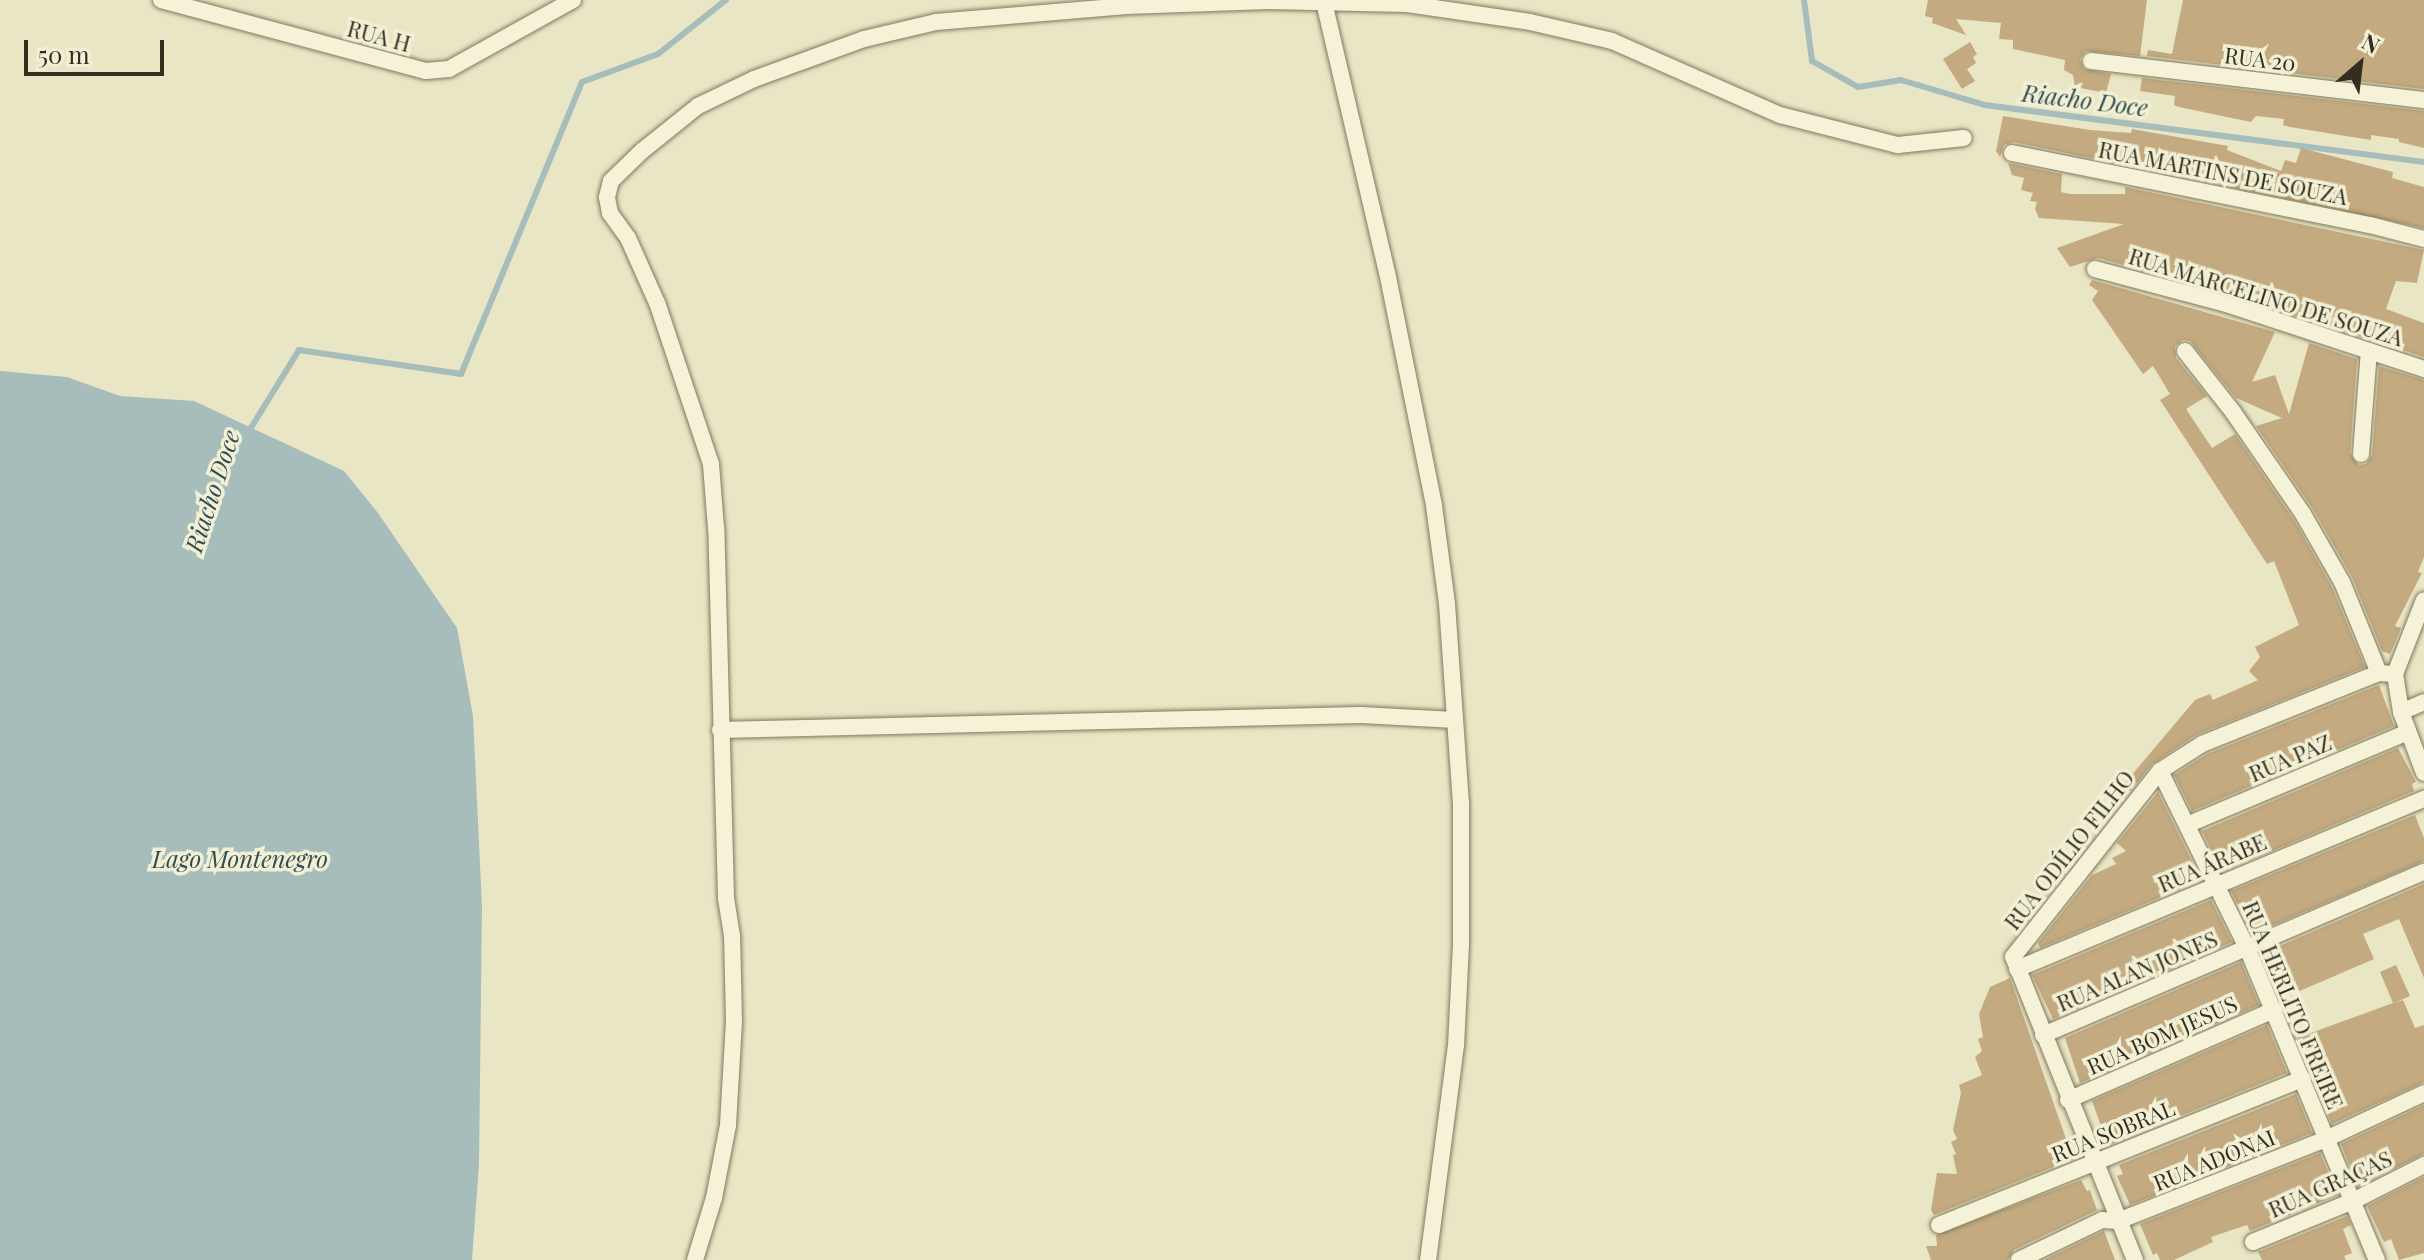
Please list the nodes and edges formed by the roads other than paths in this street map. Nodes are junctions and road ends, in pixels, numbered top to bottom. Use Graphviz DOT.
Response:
graph roads {
  1 [pos="161,0"];
  2 [pos="573,0"];
  3 [pos="1324,2"];
  4 [pos="2091,61"];
  5 [pos="2424,100"];
  6 [pos="1964,138"];
  7 [pos="2012,153"];
  8 [pos="2424,239"];
  9 [pos="2095,269"];
  10 [pos="2185,351"];
  11 [pos="2369,351"];
  12 [pos="2424,369"];
  13 [pos="2361,454"];
  14 [pos="2424,600"];
  15 [pos="2387,674"];
  16 [pos="2424,702"];
  17 [pos="2401,712"];
  18 [pos="1455,720"];
  19 [pos="720,730"];
  20 [pos="2408,732"];
  21 [pos="2160,771"];
  22 [pos="2424,773"];
  23 [pos="2424,799"];
  24 [pos="2189,824"];
  25 [pos="2424,872"];
  26 [pos="2218,884"];
  27 [pos="2247,948"];
  28 [pos="2015,963"];
  29 [pos="2274,1010"];
  30 [pos="2043,1035"];
  31 [pos="2303,1079"];
  32 [pos="2424,1093"];
  33 [pos="2068,1100"];
  34 [pos="2326,1139"];
  35 [pos="2093,1162"];
  36 [pos="2424,1165"];
  37 [pos="2353,1201"];
  38 [pos="2118,1221"];
  39 [pos="1939,1225"];
  40 [pos="2253,1242"];
  41 [pos="695,1260"];
  42 [pos="1428,1260"];
  43 [pos="2019,1260"];
  44 [pos="2135,1260"];
  45 [pos="2377,1260"];
  1 -- 2 [label="street, RUA H"];
  3 -- 6 [label="street"];
  3 -- 18 [label="street"];
  3 -- 19 [label="street"];
  4 -- 5 [label="street, RUA 20"];
  7 -- 8 [label="street, RUA MARTINS DE SOUZA"];
  9 -- 11 [label="street, RUA MARCELINO DE SOUZA"];
  10 -- 15 [label="street"];
  11 -- 12 [label="street, RUA MARCELINO DE SOUZA"];
  11 -- 13 [label="street"];
  14 -- 15 [label="street"];
  15 -- 17 [label="street"];
  15 -- 21 [label="street, RUA ODÍLIO FILHO"];
  16 -- 17 [label="street"];
  17 -- 20 [label="street"];
  18 -- 19 [label="street"];
  18 -- 42 [label="street"];
  19 -- 41 [label="street"];
  20 -- 22 [label="street"];
  20 -- 24 [label="street, RUA PAZ"];
  21 -- 24 [label="street, RUA HERLITO FREIRE"];
  21 -- 28 [label="street, RUA ODÍLIO FILHO"];
  23 -- 26 [label="street, RUA ÁRABE"];
  24 -- 26 [label="street, RUA HERLITO FREIRE"];
  25 -- 27 [label="street, RUA ALAN JONES"];
  26 -- 27 [label="street, RUA HERLITO FREIRE"];
  26 -- 28 [label="street, RUA ÁRABE"];
  27 -- 29 [label="street, RUA HERLITO FREIRE"];
  27 -- 30 [label="street, RUA ALAN JONES"];
  28 -- 30 [label="street"];
  29 -- 31 [label="street, RUA HERLITO FREIRE"];
  29 -- 33 [label="street, RUA BOM JESUS"];
  30 -- 33 [label="street"];
  31 -- 34 [label="street, RUA HERLITO FREIRE"];
  31 -- 35 [label="street, RUA SOBRAL"];
  32 -- 34 [label="street, RUA ADONAI"];
  33 -- 35 [label="street"];
  34 -- 37 [label="street, RUA HERLITO FREIRE"];
  34 -- 38 [label="street, RUA ADONAI"];
  35 -- 38 [label="street"];
  35 -- 39 [label="street, RUA SOBRAL"];
  36 -- 37 [label="street, RUA GRAÇAS"];
  37 -- 40 [label="street, RUA GRAÇAS"];
  37 -- 45 [label="street, RUA HERLITO FREIRE"];
  38 -- 43 [label="street, RUA ADONAI"];
  38 -- 44 [label="street"];
}
